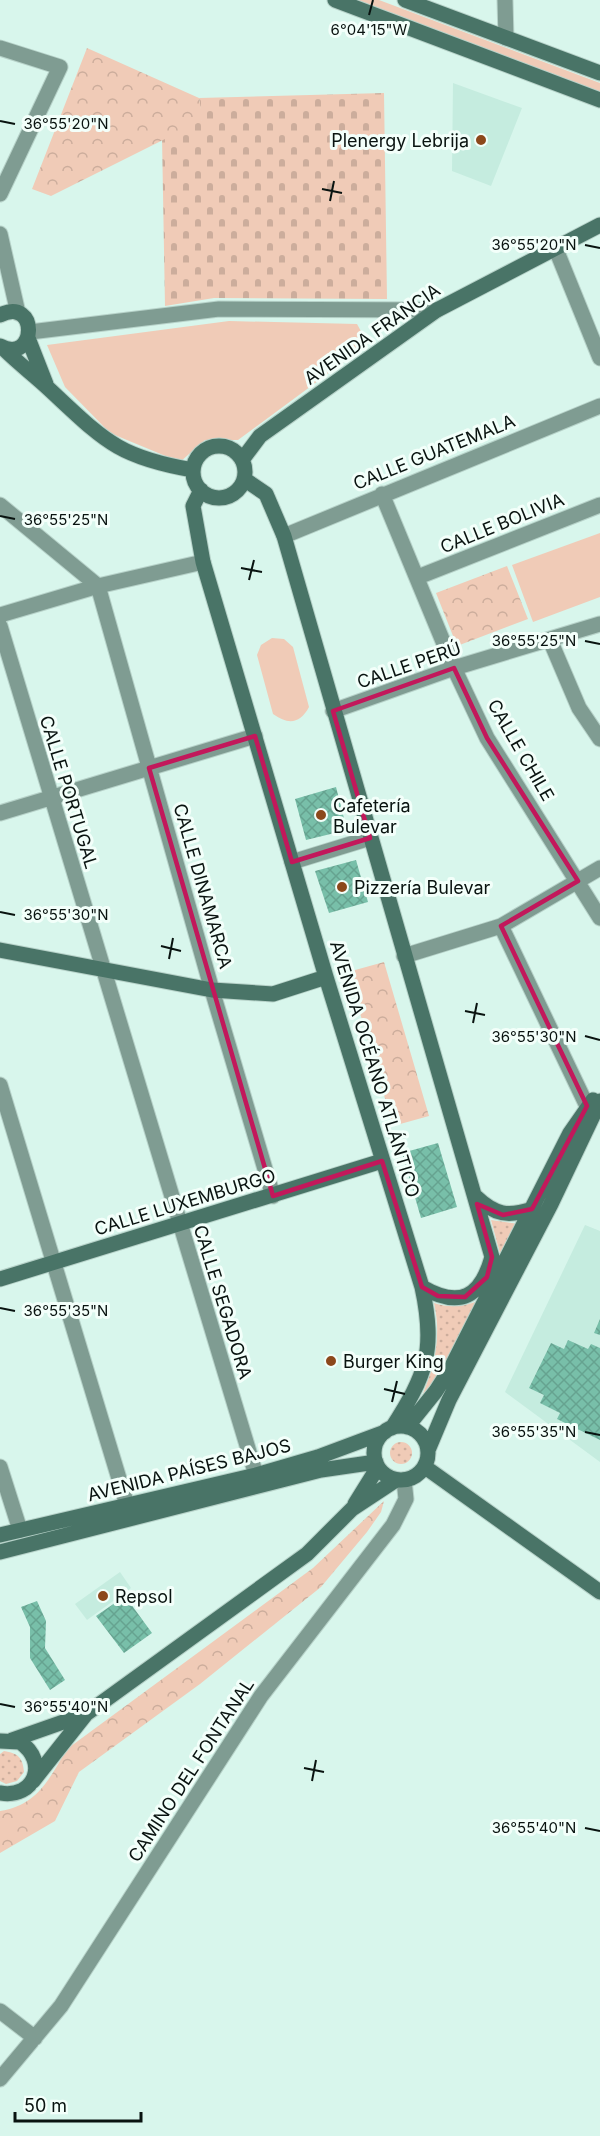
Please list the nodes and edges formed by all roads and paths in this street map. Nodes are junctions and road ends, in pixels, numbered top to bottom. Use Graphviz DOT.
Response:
graph roads {
  1 [pos="335,0"];
  2 [pos="505,0"];
  3 [pos="414,1"];
  4 [pos="506,38"];
  5 [pos="0,48"];
  6 [pos="600,73"];
  7 [pos="600,100"];
  8 [pos="0,194"];
  9 [pos="600,225"];
  10 [pos="0,234"];
  11 [pos="555,247"];
  12 [pos="437,309"];
  13 [pos="18,313"];
  14 [pos="0,315"];
  15 [pos="29,335"];
  16 [pos="2,347"];
  17 [pos="600,358"];
  18 [pos="47,387"];
  19 [pos="600,406"];
  20 [pos="242,460"];
  21 [pos="193,471"];
  22 [pos="244,479"];
  23 [pos="201,490"];
  24 [pos="382,494"];
  25 [pos="0,505"];
  26 [pos="600,505"];
  27 [pos="284,536"];
  28 [pos="203,562"];
  29 [pos="418,577"];
  30 [pos="98,586"];
  31 [pos="0,615"];
  32 [pos="600,624"];
  33 [pos="0,626"];
  34 [pos="550,640"];
  35 [pos="454,668"];
  36 [pos="333,711"];
  37 [pos="255,736"];
  38 [pos="600,739"];
  39 [pos="149,768"];
  40 [pos="50,798"];
  41 [pos="0,813"];
  42 [pos="370,838"];
  43 [pos="292,862"];
  44 [pos="600,868"];
  45 [pos="578,881"];
  46 [pos="600,918"];
  47 [pos="501,926"];
  48 [pos="0,950"];
  49 [pos="404,956"];
  50 [pos="102,968"];
  51 [pos="326,977"];
  52 [pos="212,990"];
  53 [pos="0,1084"];
  54 [pos="600,1093"];
  55 [pos="594,1103"];
  56 [pos="382,1161"];
  57 [pos="475,1195"];
  58 [pos="273,1196"];
  59 [pos="532,1209"];
  60 [pos="179,1226"];
  61 [pos="492,1257"];
  62 [pos="53,1263"];
  63 [pos="0,1279"];
  64 [pos="496,1281"];
  65 [pos="422,1287"];
  66 [pos="499,1303"];
  67 [pos="395,1429"];
  68 [pos="428,1450"];
  69 [pos="377,1464"];
  70 [pos="0,1467"];
  71 [pos="425,1467"];
  72 [pos="256,1475"];
  73 [pos="400,1480"];
  74 [pos="127,1505"];
  75 [pos="352,1509"];
  76 [pos="20,1530"];
  77 [pos="0,1535"];
  78 [pos="0,1552"];
  79 [pos="600,1592"];
  80 [pos="86,1714"];
  81 [pos="6,1740"];
  82 [pos="33,1781"];
  83 [pos="0,1793"];
  84 [pos="0,2011"];
  85 [pos="35,2038"];
  86 [pos="0,2079"];
  1 -- 7 [label="street"];
  2 -- 4 [label="street"];
  3 -- 4 [label="street"];
  4 -- 6 [label="street"];
  5 -- 8 [label="street"];
  9 -- 11 [label="street, AVENIDA FRANCIA"];
  10 -- 13 [label="street"];
  11 -- 12 [label="street, AVENIDA FRANCIA"];
  11 -- 17 [label="street"];
  12 -- 15 [label="street"];
  12 -- 20 [label="street, AVENIDA FRANCIA"];
  13 -- 14 [label="street"];
  13 -- 15 [label="street"];
  15 -- 16 [label="street"];
  15 -- 18 [label="street"];
  16 -- 18 [label="street"];
  18 -- 21 [label="street"];
  19 -- 24 [label="street, CALLE GUATEMALA"];
  20 -- 21 [label="street"];
  20 -- 22 [label="street"];
  21 -- 23 [label="street"];
  22 -- 23 [label="street"];
  22 -- 27 [label="street"];
  23 -- 28 [label="street, AVENIDA OCÉANO ATLÁNTICO"];
  24 -- 27 [label="street, CALLE GUATEMALA"];
  24 -- 29 [label="street, CALLE CHILE"];
  25 -- 30 [label="street"];
  26 -- 29 [label="street, CALLE BOLIVIA"];
  27 -- 36 [label="street"];
  28 -- 30 [label="street"];
  28 -- 37 [label="street, AVENIDA OCÉANO ATLÁNTICO"];
  29 -- 35 [label="street, CALLE CHILE"];
  30 -- 31 [label="street"];
  30 -- 39 [label="street, CALLE DINAMARCA"];
  32 -- 34 [label="street, CALLE PERÚ"];
  33 -- 40 [label="street, CALLE PORTUGAL"];
  34 -- 35 [label="street, CALLE PERÚ"];
  34 -- 38 [label="street"];
  35 -- 36 [label="street, CALLE PERÚ"];
  35 -- 45 [label="street, CALLE CHILE"];
  36 -- 42 [label="street"];
  37 -- 39 [label="street"];
  37 -- 43 [label="street, AVENIDA OCÉANO ATLÁNTICO"];
  39 -- 40 [label="street"];
  39 -- 52 [label="street, CALLE DINAMARCA"];
  40 -- 41 [label="street"];
  40 -- 50 [label="street, CALLE PORTUGAL"];
  42 -- 43 [label="street"];
  42 -- 49 [label="street"];
  43 -- 51 [label="street, AVENIDA OCÉANO ATLÁNTICO"];
  44 -- 45 [label="street"];
  45 -- 46 [label="street, CALLE CHILE"];
  45 -- 47 [label="street"];
  47 -- 49 [label="street"];
  47 -- 55 [label="street"];
  48 -- 50 [label="street"];
  49 -- 57 [label="street"];
  50 -- 52 [label="street"];
  50 -- 60 [label="street, CALLE SEGADORA"];
  51 -- 52 [label="street"];
  51 -- 56 [label="street, AVENIDA OCÉANO ATLÁNTICO"];
  52 -- 58 [label="street, CALLE DINAMARCA"];
  53 -- 62 [label="street"];
  54 -- 55 [label="street"];
  55 -- 59 [label="street"];
  55 -- 66 [label="street"];
  56 -- 58 [label="street, CALLE LUXEMBURGO"];
  56 -- 65 [label="street, AVENIDA OCÉANO ATLÁNTICO"];
  57 -- 59 [label="street"];
  57 -- 61 [label="street"];
  58 -- 60 [label="street, CALLE LUXEMBURGO"];
  59 -- 64 [label="street"];
  60 -- 62 [label="street, CALLE LUXEMBURGO"];
  60 -- 72 [label="street, CALLE SEGADORA"];
  61 -- 64 [label="street"];
  61 -- 65 [label="street"];
  62 -- 63 [label="street, CALLE LUXEMBURGO"];
  62 -- 74 [label="street"];
  64 -- 66 [label="street"];
  64 -- 67 [label="street"];
  65 -- 67 [label="street, AVENIDA OCÉANO ATLÁNTICO"];
  66 -- 68 [label="street"];
  67 -- 68 [label="street"];
  67 -- 69 [label="street"];
  67 -- 72 [label="street, AVENIDA PAÍSES BAJOS"];
  68 -- 71 [label="street"];
  69 -- 73 [label="street"];
  69 -- 75 [label="street"];
  69 -- 78 [label="street, AVENIDA PAÍSES BAJOS"];
  70 -- 76 [label="street"];
  71 -- 73 [label="street"];
  71 -- 79 [label="street"];
  72 -- 74 [label="street, AVENIDA PAÍSES BAJOS"];
  73 -- 75 [label="street"];
  73 -- 85 [label="street, CAMINO DEL FONTANAL"];
  74 -- 76 [label="street, AVENIDA PAÍSES BAJOS"];
  75 -- 80 [label="street"];
  76 -- 77 [label="street, AVENIDA PAÍSES BAJOS"];
  80 -- 81 [label="street"];
  80 -- 82 [label="street"];
  81 -- 82 [label="street"];
  82 -- 83 [label="street"];
  84 -- 85 [label="street"];
  85 -- 86 [label="street, CAMINO DEL FONTANAL"];
}
